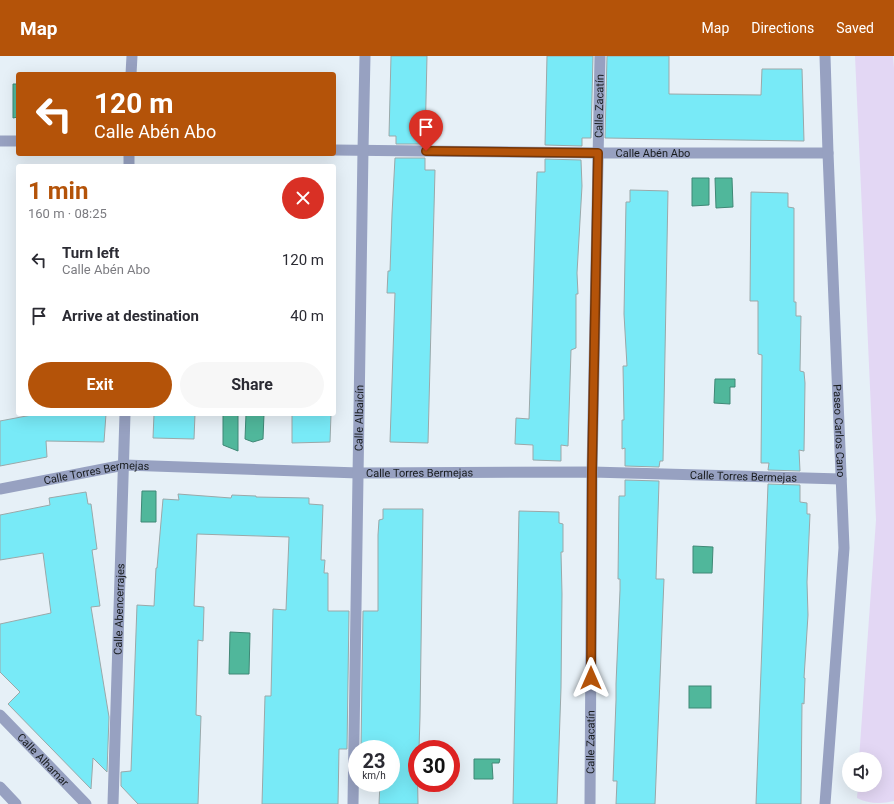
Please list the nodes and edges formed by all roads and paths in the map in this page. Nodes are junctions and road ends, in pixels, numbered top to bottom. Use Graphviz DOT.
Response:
graph roads {
  1 [pos="132,56"];
  2 [pos="365,56"];
  3 [pos="600,56"];
  4 [pos="825,56"];
  5 [pos="132,72"];
  6 [pos="0,141"];
  7 [pos="16,141"];
  8 [pos="336,150"];
  9 [pos="363,150"];
  10 [pos="598,153"];
  11 [pos="828,153"];
  12 [pos="125,416"];
  13 [pos="124,465"];
  14 [pos="592,472"];
  15 [pos="359,473"];
  16 [pos="841,479"];
  17 [pos="0,489"];
  18 [pos="0,715"];
  19 [pos="0,787"];
  20 [pos="16,804"];
  21 [pos="86,804"];
  22 [pos="113,804"];
  23 [pos="353,804"];
  24 [pos="590,804"];
  25 [pos="825,804"];
  1 -- 5 [label="street"];
  2 -- 9 [label="street, Calle Albaicín"];
  3 -- 10 [label="street, Calle Zacatín"];
  4 -- 11 [label="street, Paseo Carlos Cano"];
  6 -- 7 [label="street"];
  8 -- 9 [label="street, Calle Abén Abo"];
  9 -- 10 [label="street, Calle Abén Abo"];
  9 -- 15 [label="street, Calle Albaicín"];
  10 -- 11 [label="street, Calle Abén Abo"];
  10 -- 14 [label="street, Calle Zacatín"];
  11 -- 16 [label="street, Paseo Carlos Cano"];
  12 -- 13 [label="street, Calle Abencerrajes"];
  13 -- 15 [label="street, Calle Torres Bermejas"];
  13 -- 17 [label="street, Calle Torres Bermejas"];
  13 -- 22 [label="street, Calle Abencerrajes"];
  14 -- 15 [label="street, Calle Torres Bermejas"];
  14 -- 16 [label="street, Calle Torres Bermejas"];
  14 -- 24 [label="street, Calle Zacatín"];
  15 -- 23 [label="street, Calle Albaicín"];
  16 -- 25 [label="street, Paseo Carlos Cano"];
  18 -- 21 [label="street, Calle Alhamar"];
  19 -- 20 [label="street"];
}
